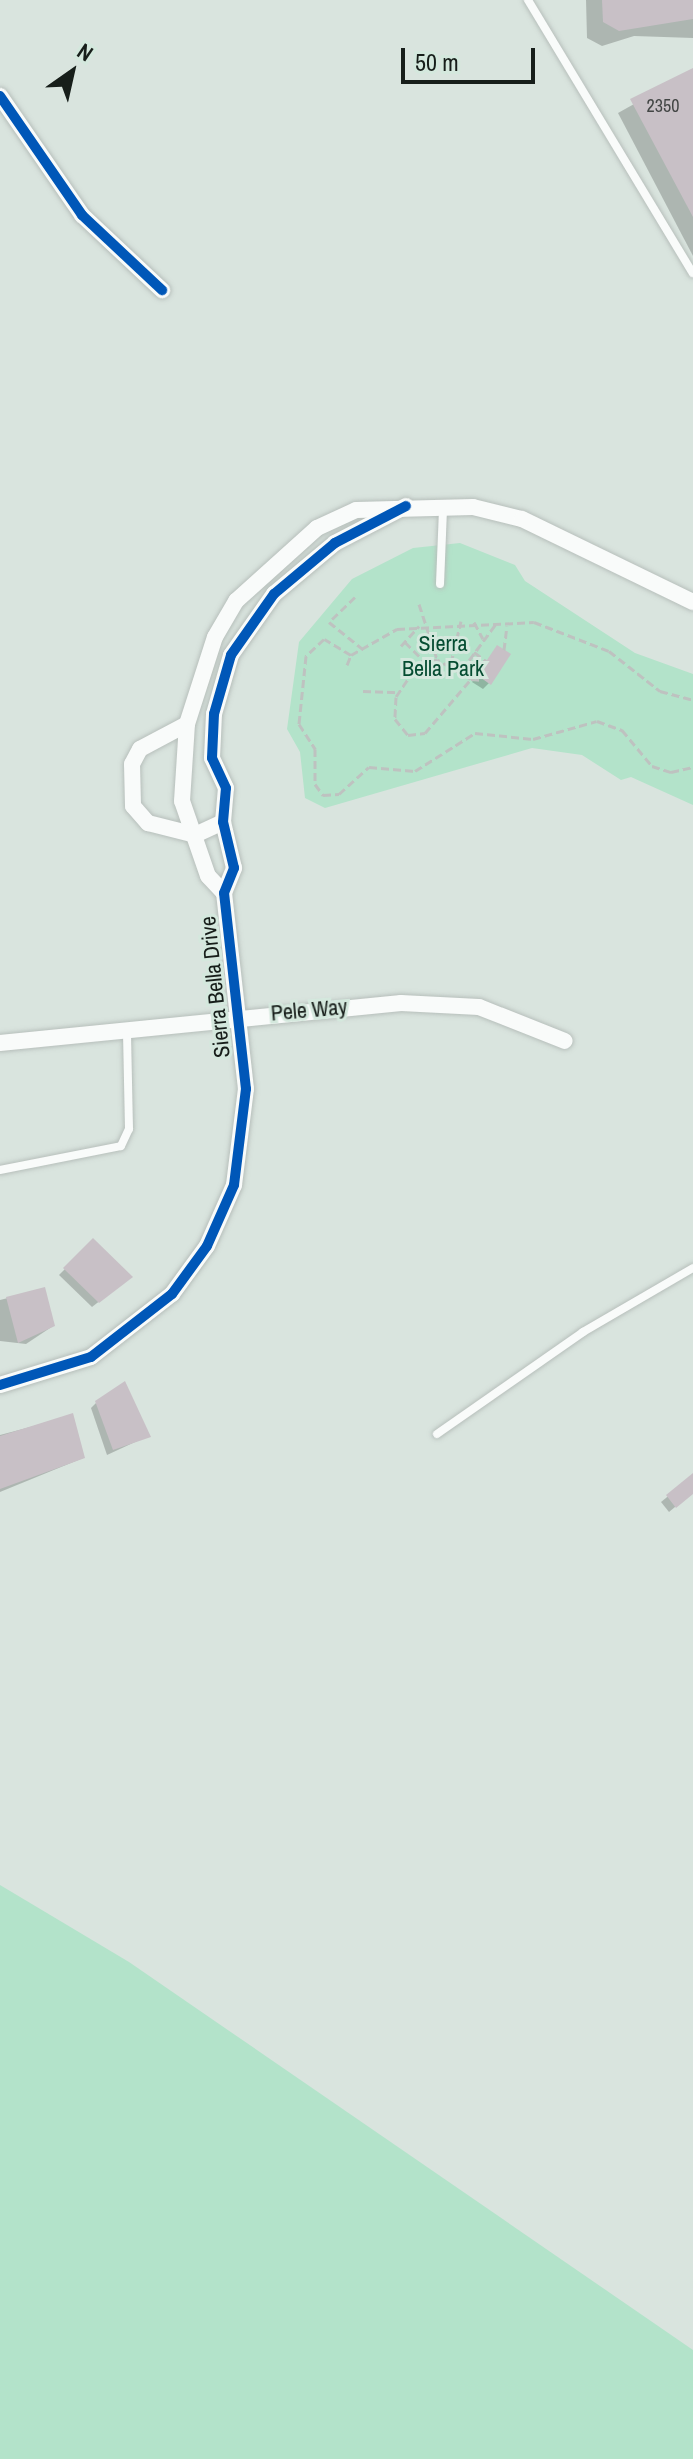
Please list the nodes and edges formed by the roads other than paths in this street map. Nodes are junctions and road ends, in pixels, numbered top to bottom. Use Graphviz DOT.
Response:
graph roads {
  1 [pos="528,0"];
  2 [pos="0,96"];
  3 [pos="693,273"];
  4 [pos="162,290"];
  5 [pos="443,503"];
  6 [pos="406,506"];
  7 [pos="440,584"];
  8 [pos="693,602"];
  9 [pos="187,724"];
  10 [pos="223,822"];
  11 [pos="195,835"];
  12 [pos="224,893"];
  13 [pos="239,1016"];
  14 [pos="127,1029"];
  15 [pos="565,1041"];
  16 [pos="0,1043"];
  17 [pos="0,1170"];
  18 [pos="693,1268"];
  19 [pos="0,1385"];
  20 [pos="437,1434"];
  1 -- 3 [label="lane"];
  2 -- 4 [label="street"];
  5 -- 6 [label="street, Sierra Bella Drive"];
  5 -- 7 [label="lane"];
  5 -- 8 [label="street, Sierra Bella Drive"];
  6 -- 9 [label="street, Sierra Bella Drive"];
  6 -- 10 [label="street, Sierra Bella Drive"];
  9 -- 11 [label="street, Sierra Bella Drive"];
  9 -- 11 [label="street"];
  10 -- 11 [label="street"];
  10 -- 12 [label="street, Sierra Bella Drive"];
  11 -- 12 [label="street, Sierra Bella Drive"];
  12 -- 13 [label="street, Sierra Bella Drive"];
  13 -- 14 [label="street, Pele Way"];
  13 -- 15 [label="street, Pele Way"];
  13 -- 19 [label="street, Sierra Bella Drive"];
  14 -- 16 [label="street, Pele Way"];
  14 -- 17 [label="lane"];
  18 -- 20 [label="lane"];
}
